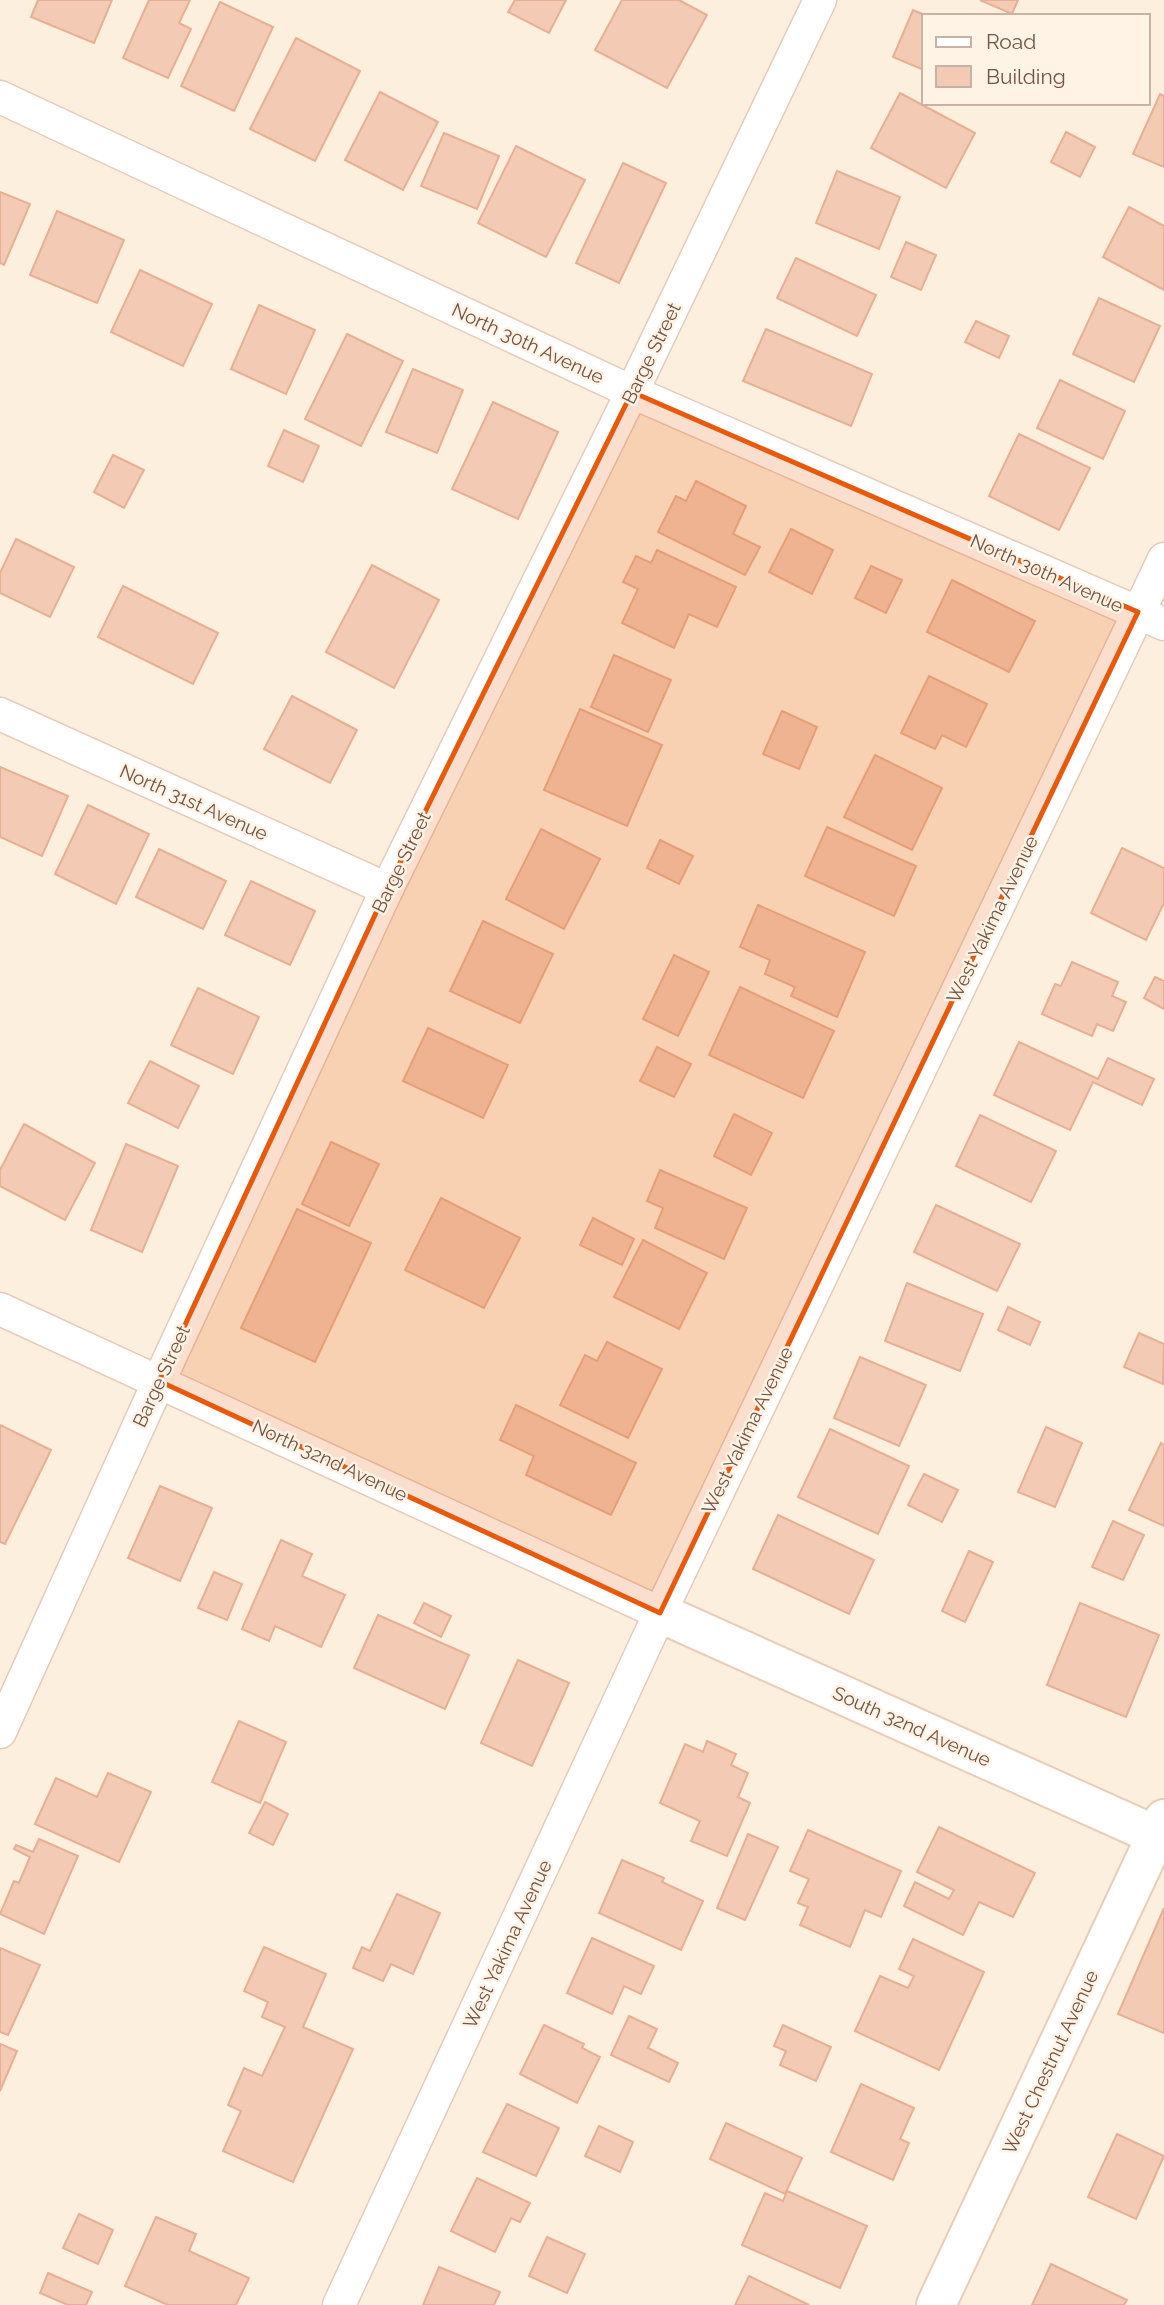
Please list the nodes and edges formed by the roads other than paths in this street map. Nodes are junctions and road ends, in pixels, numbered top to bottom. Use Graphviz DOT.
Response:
graph roads {
  1 [pos="820,0"];
  2 [pos="0,97"];
  3 [pos="632,392"];
  4 [pos="1164,559"];
  5 [pos="1151,618"];
  6 [pos="0,714"];
  7 [pos="387,889"];
  8 [pos="0,1309"];
  9 [pos="159,1381"];
  10 [pos="660,1613"];
  11 [pos="0,1732"];
  12 [pos="1161,1831"];
  13 [pos="339,2305"];
  14 [pos="936,2305"];
  1 -- 3 [label="street, Barge Street"];
  2 -- 3 [label="street, North 30th Avenue"];
  3 -- 5 [label="street, North 30th Avenue"];
  3 -- 7 [label="street, Barge Street"];
  4 -- 5 [label="street, West Yakima Avenue"];
  5 -- 10 [label="street, West Yakima Avenue"];
  6 -- 7 [label="street, North 31st Avenue"];
  7 -- 9 [label="street, Barge Street"];
  8 -- 9 [label="street, North 32nd Avenue"];
  9 -- 10 [label="street, North 32nd Avenue"];
  9 -- 11 [label="street, Barge Street"];
  10 -- 12 [label="street, South 32nd Avenue"];
  10 -- 13 [label="street, West Yakima Avenue"];
  12 -- 14 [label="street, West Chestnut Avenue"];
}
